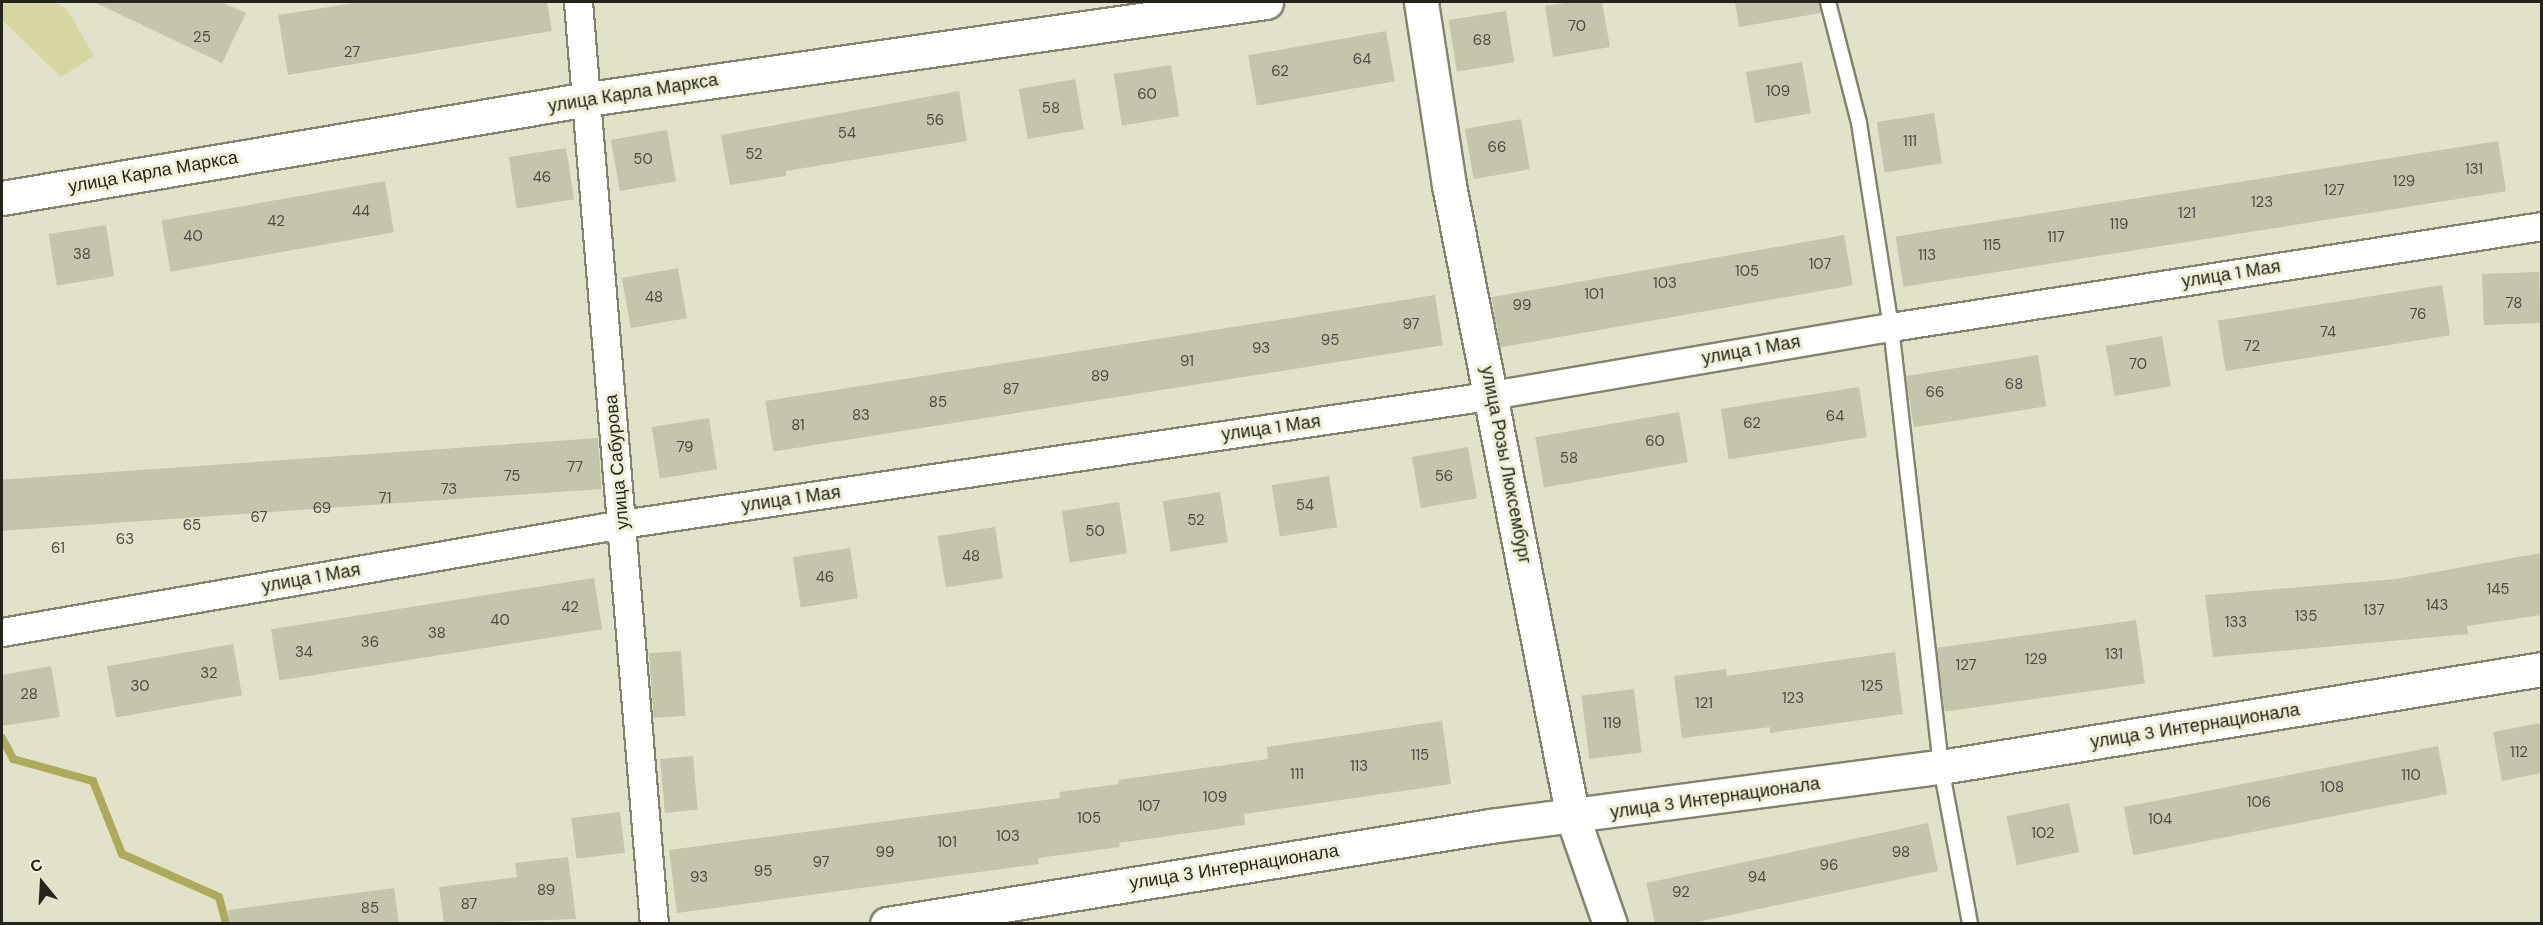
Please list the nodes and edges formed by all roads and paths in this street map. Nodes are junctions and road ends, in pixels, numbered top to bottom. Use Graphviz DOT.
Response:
graph roads {
  1 [pos="578,2"];
  2 [pos="1266,2"];
  3 [pos="1421,2"];
  4 [pos="1828,2"];
  5 [pos="588,99"];
  6 [pos="2,198"];
  7 [pos="2541,226"];
  8 [pos="1891,327"];
  9 [pos="1493,393"];
  10 [pos="622,524"];
  11 [pos="2,632"];
  12 [pos="2541,669"];
  13 [pos="1941,767"];
  14 [pos="1573,818"];
  15 [pos="654,924"];
  16 [pos="887,924"];
  17 [pos="1610,924"];
  18 [pos="1970,924"];
  1 -- 5 [label="street, улица Сабурова"];
  2 -- 5 [label="street, улица Карла Маркса"];
  3 -- 9 [label="street, улица Розы Люксембург"];
  4 -- 8 [label="lane"];
  5 -- 6 [label="street, улица Карла Маркса"];
  5 -- 10 [label="street, улица Сабурова"];
  7 -- 8 [label="street, улица 1 Мая"];
  8 -- 9 [label="street, улица 1 Мая"];
  8 -- 13 [label="lane"];
  9 -- 10 [label="street, улица 1 Мая"];
  9 -- 14 [label="street, улица Розы Люксембург"];
  10 -- 11 [label="street, улица 1 Мая"];
  10 -- 15 [label="street, улица Сабурова"];
  12 -- 13 [label="street, улица 3 Интернационала"];
  13 -- 14 [label="street, улица 3 Интернационала"];
  13 -- 18 [label="lane"];
  14 -- 16 [label="street, улица 3 Интернационала"];
  14 -- 17 [label="street, улица Розы Люксембург"];
}
